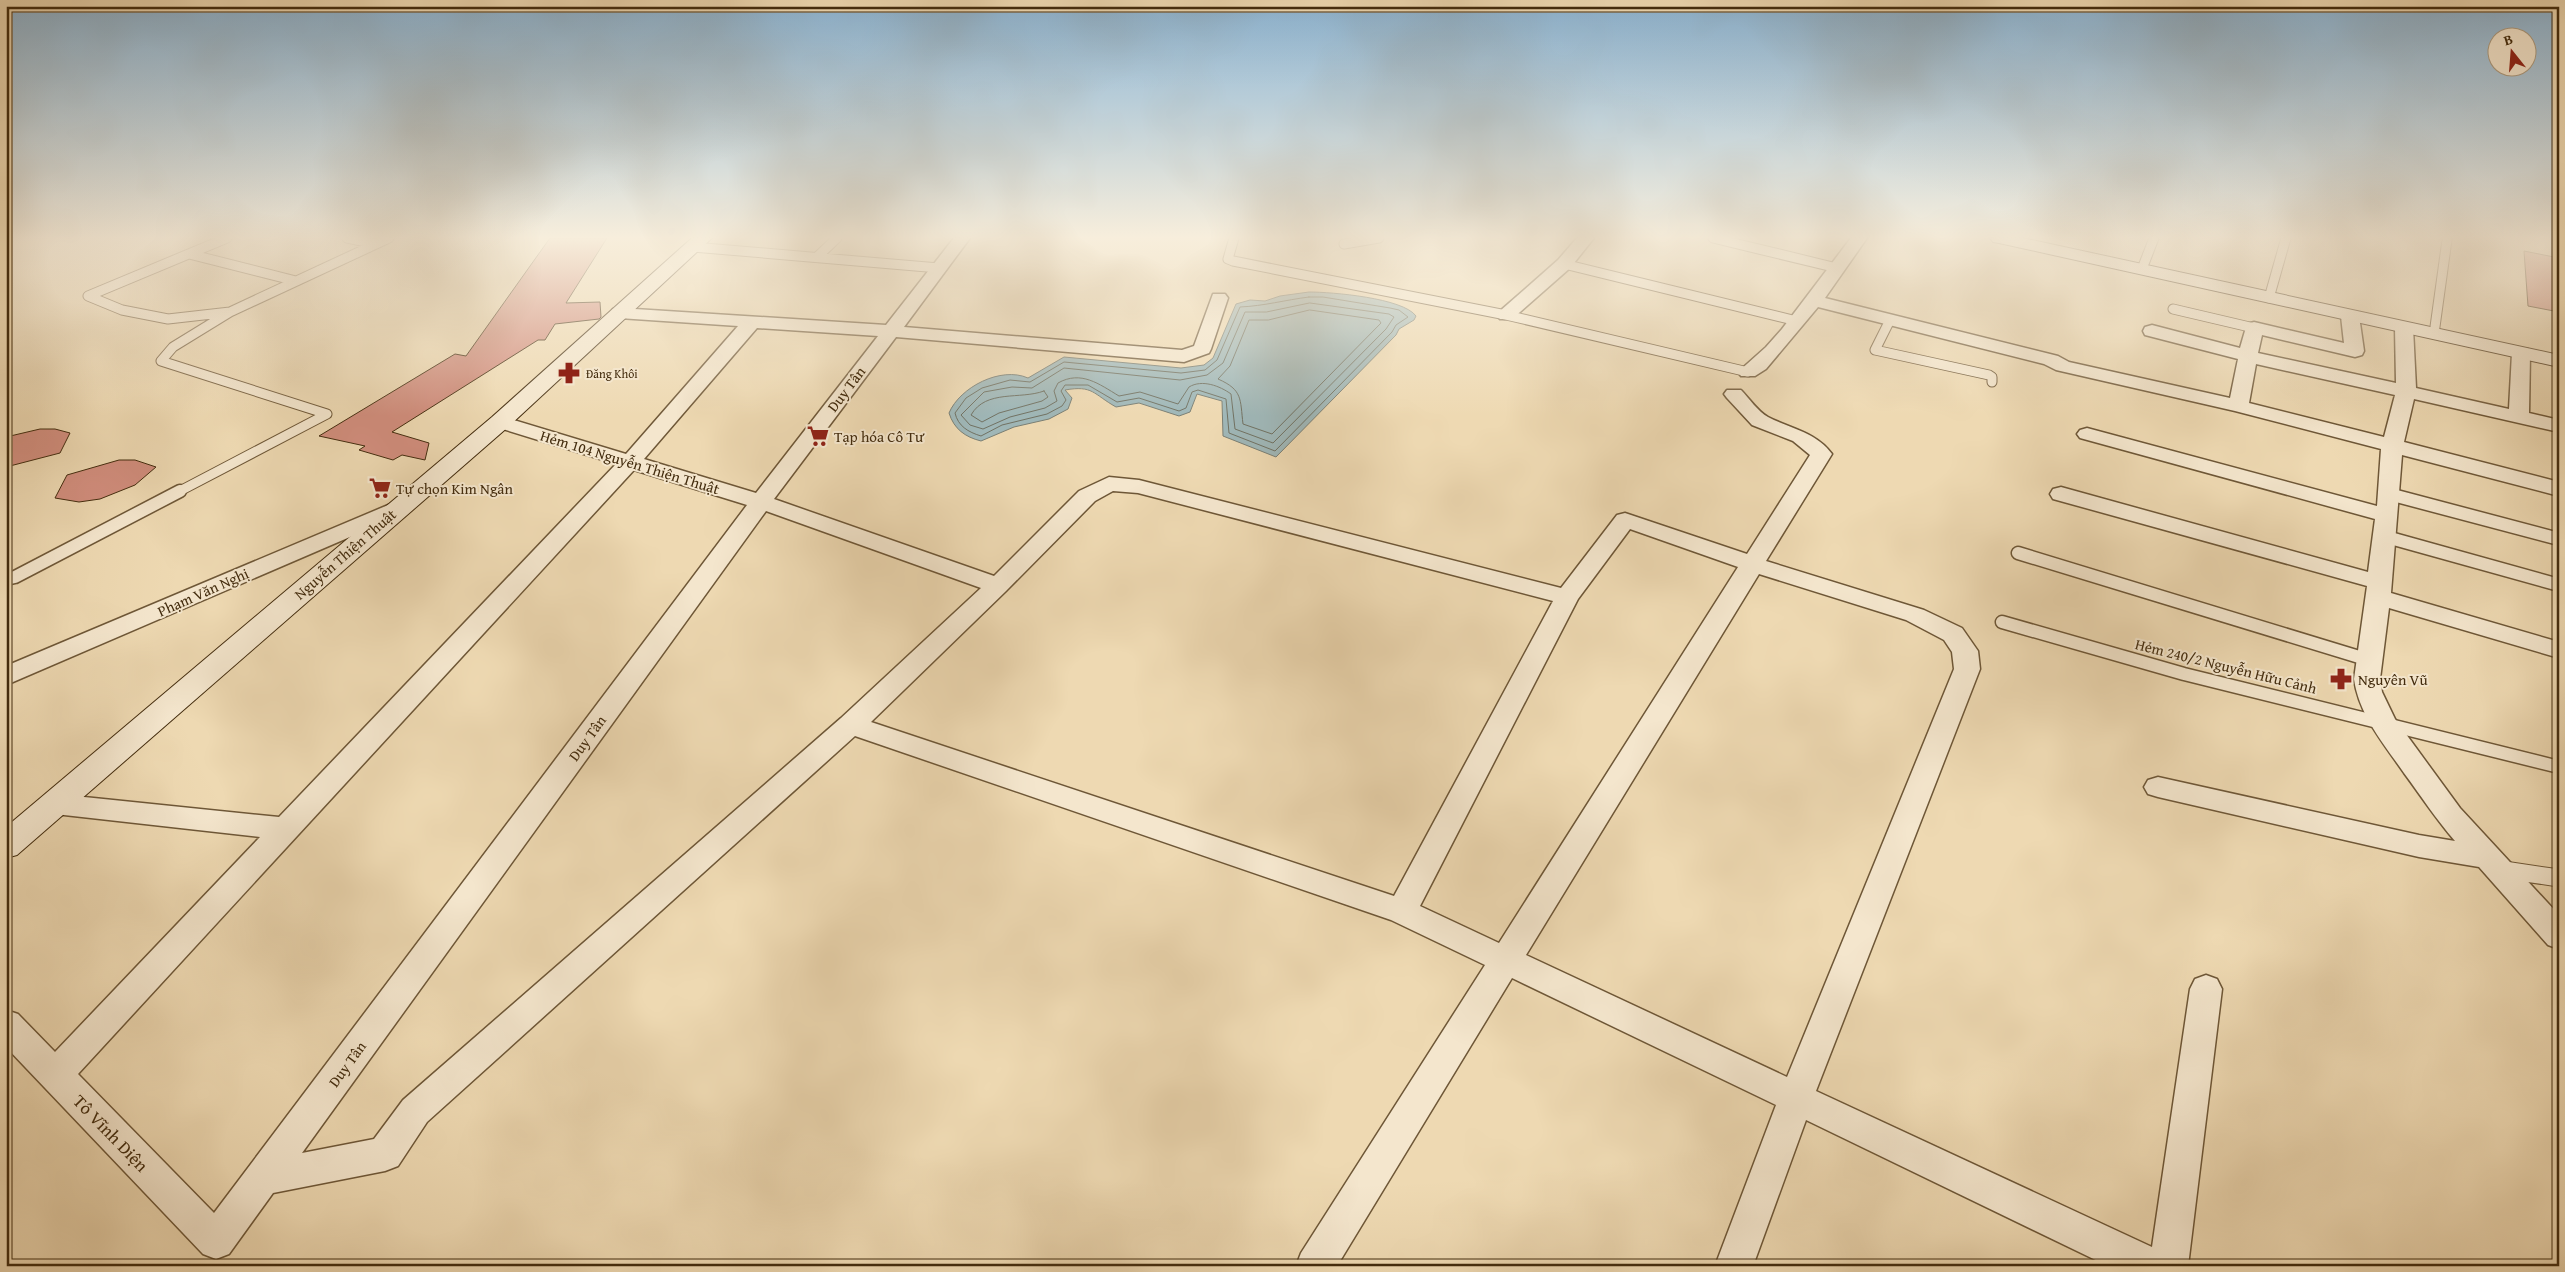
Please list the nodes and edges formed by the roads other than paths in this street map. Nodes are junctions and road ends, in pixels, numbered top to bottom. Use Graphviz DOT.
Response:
graph roads {
  1 [pos="91,297"];
  2 [pos="261,297"];
  3 [pos="636,297"];
  4 [pos="916,297"];
  5 [pos="1418,297"];
  6 [pos="1526,297"];
  7 [pos="1700,297"];
  8 [pos="1814,297"];
  9 [pos="2439,297"];
  10 [pos="1219,298"];
  11 [pos="2269,298"];
  12 [pos="1812,300"];
  13 [pos="2173,309"];
  14 [pos="230,312"];
  15 [pos="619,313"];
  16 [pos="1506,315"];
  17 [pos="2350,316"];
  18 [pos="1890,320"];
  19 [pos="1797,321"];
  20 [pos="752,322"];
  21 [pos="2254,328"];
  22 [pos="2404,328"];
  23 [pos="889,331"];
  24 [pos="2152,332"];
  25 [pos="2434,334"];
  26 [pos="2521,353"];
  27 [pos="2248,356"];
  28 [pos="2559,361"];
  29 [pos="1992,382"];
  30 [pos="1741,383"];
  31 [pos="2406,391"];
  32 [pos="2238,406"];
  33 [pos="2519,417"];
  34 [pos="500,422"];
  35 [pos="2559,426"];
  36 [pos="2087,434"];
  37 [pos="2392,447"];
  38 [pos="630,462"];
  39 [pos="2559,489"];
  40 [pos="2061,494"];
  41 [pos="761,502"];
  42 [pos="400,507"];
  43 [pos="2386,515"];
  44 [pos="2559,539"];
  45 [pos="2018,553"];
  46 [pos="1752,564"];
  47 [pos="6,579"];
  48 [pos="2559,585"];
  49 [pos="998,586"];
  50 [pos="2379,589"];
  51 [pos="1567,597"];
  52 [pos="2002,622"];
  53 [pos="2559,650"];
  54 [pos="2369,660"];
  55 [pos="6,676"];
  56 [pos="2383,722"];
  57 [pos="851,725"];
  58 [pos="2559,767"];
  59 [pos="2158,787"];
  60 [pos="55,804"];
  61 [pos="286,829"];
  62 [pos="6,846"];
  63 [pos="2492,863"];
  64 [pos="2559,878"];
  65 [pos="1402,912"];
  66 [pos="2559,936"];
  67 [pos="1505,961"];
  68 [pos="2206,989"];
  69 [pos="6,1024"];
  70 [pos="55,1075"];
  71 [pos="1796,1098"];
  72 [pos="263,1178"];
  73 [pos="216,1241"];
  74 [pos="1315,1266"];
  75 [pos="1734,1266"];
  76 [pos="2150,1266"];
  77 [pos="2169,1266"];
  1 -- 14 [label="lane"];
  2 -- 14 [label="lane"];
  3 -- 15 [label="street, Nguyễn Thiện Thuật"];
  4 -- 23 [label="street, Duy Tân"];
  5 -- 16 [label="lane"];
  6 -- 16 [label="street"];
  7 -- 19 [label="lane"];
  8 -- 12 [label="street"];
  9 -- 25 [label="lane"];
  10 -- 23 [label="street"];
  11 -- 17 [label="street"];
  12 -- 18 [label="street"];
  12 -- 19 [label="street"];
  13 -- 21 [label="lane"];
  14 -- 47 [label="lane"];
  15 -- 20 [label="street"];
  15 -- 34 [label="street, Nguyễn Thiện Thuật"];
  16 -- 30 [label="lane"];
  17 -- 21 [label="street"];
  17 -- 22 [label="street"];
  18 -- 29 [label="lane"];
  18 -- 32 [label="street"];
  19 -- 30 [label="street"];
  20 -- 23 [label="street"];
  20 -- 38 [label="street"];
  21 -- 27 [label="street"];
  22 -- 25 [label="street"];
  22 -- 31 [label="street"];
  23 -- 41 [label="street, Duy Tân"];
  24 -- 27 [label="street"];
  25 -- 26 [label="street"];
  26 -- 28 [label="street"];
  26 -- 33 [label="street"];
  27 -- 31 [label="street"];
  27 -- 32 [label="street"];
  30 -- 46 [label="street"];
  31 -- 33 [label="street"];
  31 -- 37 [label="street"];
  32 -- 37 [label="street"];
  33 -- 35 [label="street"];
  34 -- 38 [label="street, Hẻm 104 Nguyễn Thiện Thuật"];
  34 -- 42 [label="street, Nguyễn Thiện Thuật"];
  36 -- 43 [label="street"];
  37 -- 39 [label="street"];
  37 -- 43 [label="street"];
  38 -- 41 [label="street, Hẻm 104 Nguyễn Thiện Thuật"];
  38 -- 61 [label="street"];
  40 -- 50 [label="street"];
  41 -- 49 [label="street, Hẻm 104 Nguyễn Thiện Thuật"];
  41 -- 72 [label="street, Duy Tân"];
  42 -- 55 [label="street, Phạm Văn Nghị"];
  42 -- 60 [label="street, Nguyễn Thiện Thuật"];
  43 -- 44 [label="lane"];
  43 -- 48 [label="lane"];
  43 -- 50 [label="street"];
  45 -- 54 [label="lane"];
  46 -- 51 [label="street"];
  46 -- 67 [label="street"];
  46 -- 71 [label="street"];
  49 -- 51 [label="street"];
  49 -- 57 [label="street"];
  50 -- 53 [label="street"];
  50 -- 54 [label="street"];
  51 -- 65 [label="street"];
  52 -- 56 [label="lane, Hẻm 240/2 Nguyễn Hữu Cảnh"];
  54 -- 56 [label="street"];
  56 -- 58 [label="lane, Hẻm 240/2 Nguyễn Hữu Cảnh"];
  56 -- 63 [label="street"];
  57 -- 65 [label="street"];
  57 -- 72 [label="street"];
  59 -- 63 [label="street"];
  60 -- 61 [label="street"];
  60 -- 62 [label="street, Nguyễn Thiện Thuật"];
  61 -- 70 [label="street"];
  63 -- 64 [label="lane"];
  63 -- 66 [label="street"];
  65 -- 67 [label="street"];
  67 -- 71 [label="street"];
  67 -- 74 [label="street"];
  68 -- 77 [label="street"];
  69 -- 70 [label="street, Tô Vĩnh Diện"];
  70 -- 73 [label="street, Tô Vĩnh Diện"];
  71 -- 75 [label="street"];
  71 -- 76 [label="street"];
  72 -- 73 [label="street, Duy Tân"];
}
